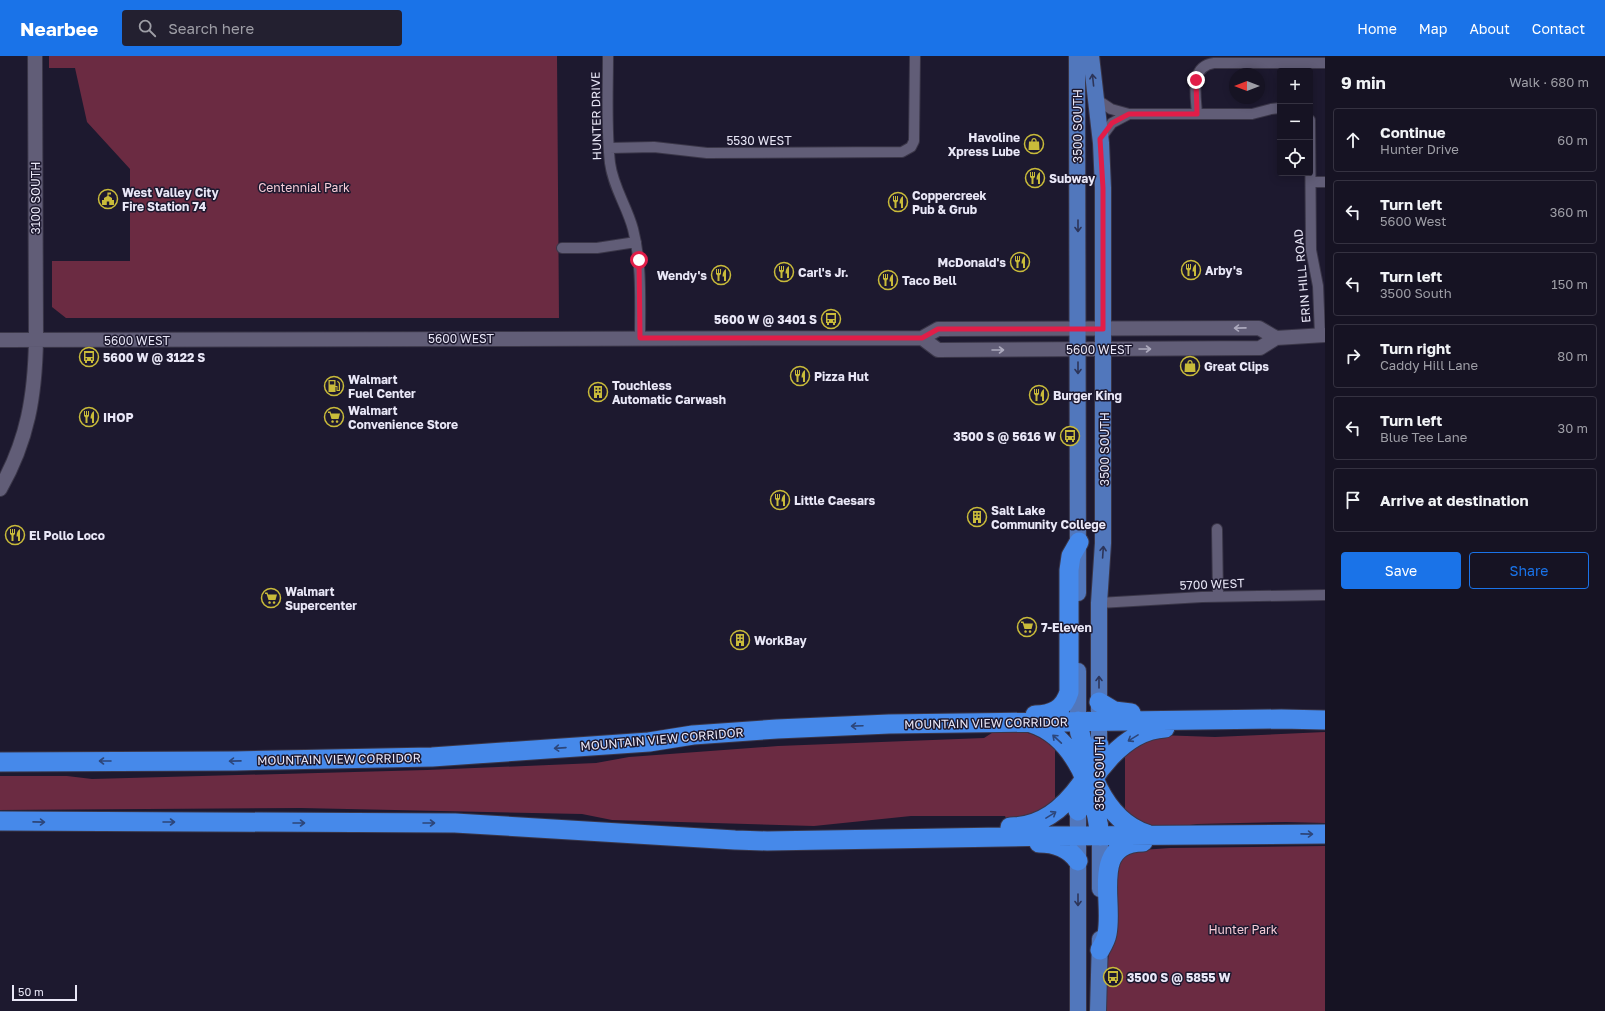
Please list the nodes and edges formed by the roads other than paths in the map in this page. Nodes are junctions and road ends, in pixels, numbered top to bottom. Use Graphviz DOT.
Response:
graph roads {
  1 [pos="35,56"];
  2 [pos="608,56"];
  3 [pos="915,56"];
  4 [pos="1077,56"];
  5 [pos="1091,56"];
  6 [pos="1325,63"];
  7 [pos="1096,99"];
  8 [pos="1277,108"];
  9 [pos="1129,114"];
  10 [pos="1197,114"];
  11 [pos="1100,139"];
  12 [pos="1310,140"];
  13 [pos="609,148"];
  14 [pos="1311,182"];
  15 [pos="1325,182"];
  16 [pos="636,242"];
  17 [pos="562,248"];
  18 [pos="1078,329"];
  19 [pos="1103,329"];
  20 [pos="1322,335"];
  21 [pos="640,338"];
  22 [pos="922,338"];
  23 [pos="1276,338"];
  24 [pos="0,340"];
  25 [pos="36,340"];
  26 [pos="1078,349"];
  27 [pos="1104,349"];
  28 [pos="0,488"];
  29 [pos="1217,529"];
  30 [pos="1078,542"];
  31 [pos="1325,595"];
  32 [pos="1218,596"];
  33 [pos="1099,603"];
  34 [pos="1099,702"];
  35 [pos="1281,719"];
  36 [pos="1320,720"];
  37 [pos="1078,721"];
  38 [pos="1099,721"];
  39 [pos="1027,722"];
  40 [pos="890,724"];
  41 [pos="1099,745"];
  42 [pos="0,762"];
  43 [pos="1089,779"];
  44 [pos="1078,811"];
  45 [pos="0,821"];
  46 [pos="1284,834"];
  47 [pos="1325,834"];
  48 [pos="1078,835"];
  49 [pos="1151,835"];
  50 [pos="1100,836"];
  51 [pos="862,839"];
  52 [pos="816,841"];
  53 [pos="1078,861"];
  54 [pos="1100,950"];
  55 [pos="1078,1011"];
  56 [pos="1098,1011"];
  1 -- 25 [label="main road, 3100 SOUTH"];
  2 -- 13 [label="street, HUNTER DRIVE"];
  3 -- 13 [label="street, 5530 WEST"];
  4 -- 18 [label="main road, 3500 SOUTH, one-way"];
  7 -- 5 [label="main road, 3500 SOUTH, one-way"];
  6 -- 10 [label="street"];
  7 -- 9 [label="street"];
  7 -- 11 [label="main road, 3500 SOUTH"];
  8 -- 10 [label="street"];
  9 -- 10 [label="street"];
  9 -- 11 [label="street"];
  11 -- 19 [label="main road, 3500 SOUTH"];
  12 -- 14 [label="street, ERIN HILL ROAD"];
  13 -- 16 [label="street, HUNTER DRIVE"];
  14 -- 15 [label="street"];
  14 -- 20 [label="street, ERIN HILL ROAD"];
  16 -- 17 [label="street"];
  16 -- 21 [label="street, HUNTER DRIVE"];
  18 -- 19 [label="main road, 5600 WEST"];
  18 -- 22 [label="main road, 5600 WEST"];
  18 -- 26 [label="main road, 3500 SOUTH"];
  23 -- 19 [label="main road, 5600 WEST, one-way"];
  19 -- 27 [label="main road, 3500 SOUTH"];
  20 -- 23 [label="main road, 5600 WEST"];
  21 -- 22 [label="main road, 5600 WEST"];
  21 -- 25 [label="main road, 5600 WEST"];
  22 -- 26 [label="main road, 5600 WEST, one-way"];
  27 -- 23 [label="main road, 5600 WEST, one-way"];
  24 -- 25 [label="main road, 5600 WEST"];
  25 -- 28 [label="main road, 3100 SOUTH"];
  26 -- 27 [label="main road, 5600 WEST"];
  26 -- 30 [label="main road, 3500 SOUTH, one-way"];
  33 -- 27 [label="main road, 3500 SOUTH, one-way"];
  29 -- 32 [label="street"];
  30 -- 37 [label="main road, 3500 SOUTH"];
  30 -- 40 [label="highway"];
  31 -- 32 [label="street, 5700 WEST"];
  32 -- 33 [label="street, 5700 WEST"];
  34 -- 33 [label="main road, 3500 SOUTH, one-way"];
  34 -- 36 [label="highway"];
  34 -- 38 [label="main road, 3500 SOUTH"];
  35 -- 36 [label="highway, MOUNTAIN VIEW CORRIDOR"];
  35 -- 38 [label="highway, MOUNTAIN VIEW CORRIDOR"];
  35 -- 43 [label="highway, one-way"];
  37 -- 38 [label="highway, MOUNTAIN VIEW CORRIDOR"];
  37 -- 39 [label="highway, MOUNTAIN VIEW CORRIDOR"];
  37 -- 43 [label="highway"];
  38 -- 41 [label="main road, 3500 SOUTH"];
  39 -- 40 [label="highway, MOUNTAIN VIEW CORRIDOR"];
  43 -- 39 [label="highway, one-way"];
  40 -- 42 [label="highway, MOUNTAIN VIEW CORRIDOR, one-way"];
  41 -- 43 [label="highway"];
  43 -- 44 [label="highway"];
  43 -- 49 [label="highway"];
  43 -- 50 [label="highway"];
  51 -- 43 [label="highway, one-way"];
  44 -- 48 [label="main road, 3500 SOUTH"];
  45 -- 52 [label="highway, one-way"];
  46 -- 47 [label="highway, one-way"];
  46 -- 49 [label="highway"];
  46 -- 54 [label="highway"];
  48 -- 50 [label="highway"];
  48 -- 51 [label="highway"];
  48 -- 53 [label="main road, 3500 SOUTH"];
  49 -- 50 [label="highway"];
  50 -- 54 [label="main road"];
  51 -- 52 [label="highway"];
  52 -- 53 [label="highway"];
  53 -- 55 [label="main road, 3500 SOUTH, one-way"];
  54 -- 56 [label="main road"];
}
